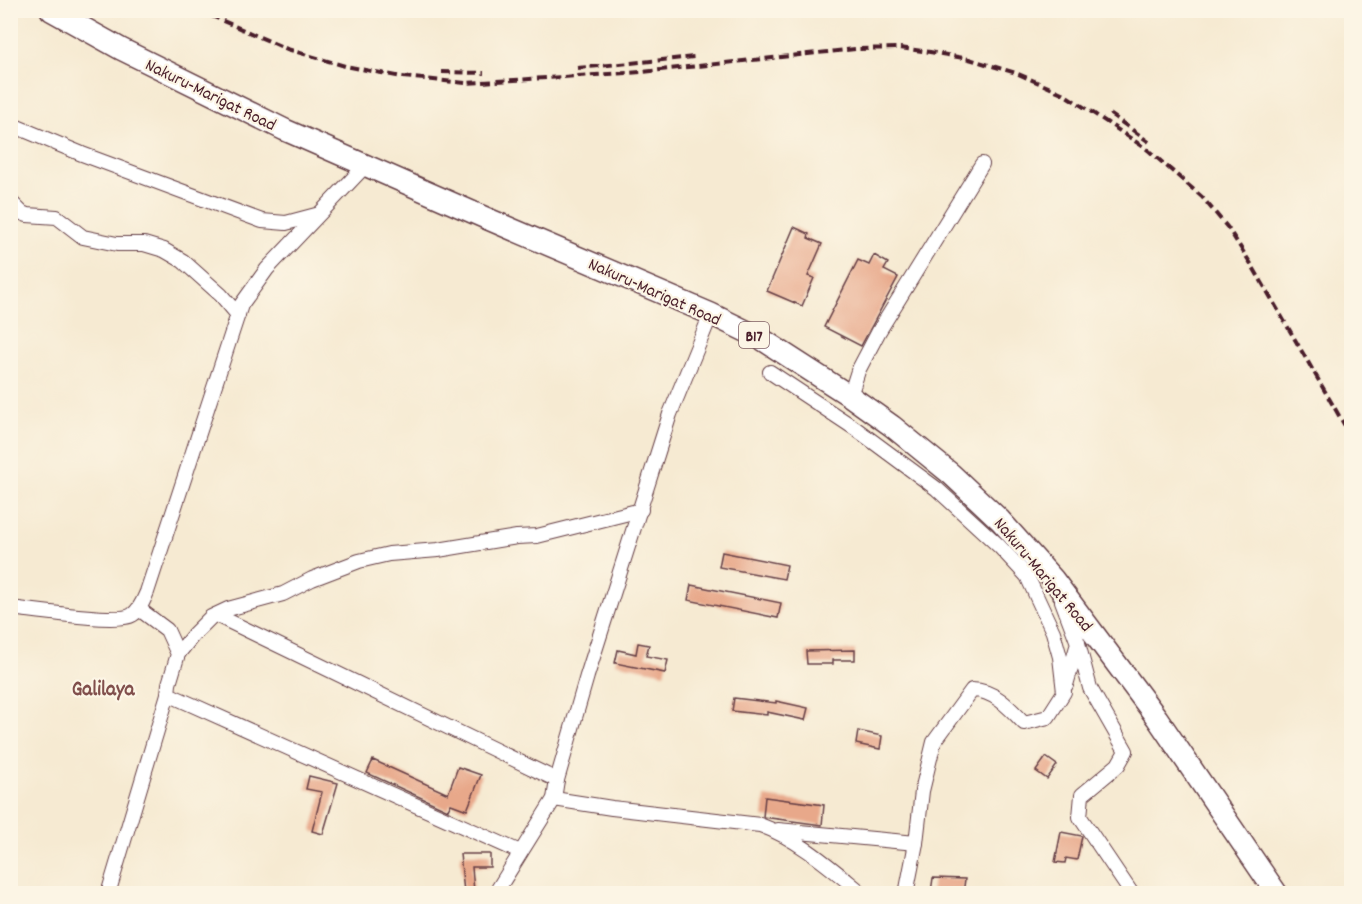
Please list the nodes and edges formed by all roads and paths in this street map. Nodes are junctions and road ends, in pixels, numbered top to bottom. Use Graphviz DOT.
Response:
graph roads {
  1 [pos="51,10"];
  2 [pos="10,124"];
  3 [pos="982,164"];
  4 [pos="365,166"];
  5 [pos="10,201"];
  6 [pos="320,214"];
  7 [pos="711,314"];
  8 [pos="238,315"];
  9 [pos="770,372"];
  10 [pos="850,396"];
  11 [pos="641,510"];
  12 [pos="1053,579"];
  13 [pos="10,608"];
  14 [pos="139,609"];
  15 [pos="216,615"];
  16 [pos="1078,643"];
  17 [pos="178,654"];
  18 [pos="1064,692"];
  19 [pos="168,694"];
  20 [pos="557,780"];
  21 [pos="554,799"];
  22 [pos="775,830"];
  23 [pos="916,843"];
  24 [pos="520,852"];
  25 [pos="108,894"];
  26 [pos="495,894"];
  27 [pos="863,894"];
  28 [pos="906,894"];
  29 [pos="1132,894"];
  30 [pos="1277,894"];
  1 -- 4 [label="main road, Nakuru-Marigat Road / B17"];
  2 -- 6 [label="street"];
  3 -- 10 [label="street"];
  4 -- 6 [label="street"];
  4 -- 7 [label="main road, Nakuru-Marigat Road / B17"];
  5 -- 8 [label="street"];
  6 -- 8 [label="street"];
  7 -- 10 [label="main road, Nakuru-Marigat Road / B17"];
  7 -- 11 [label="street"];
  8 -- 14 [label="street"];
  9 -- 18 [label="street"];
  10 -- 12 [label="main road, Nakuru-Marigat Road / B17"];
  11 -- 15 [label="street"];
  11 -- 20 [label="street"];
  12 -- 16 [label="street"];
  12 -- 30 [label="main road, Nakuru-Marigat Road / B17"];
  13 -- 14 [label="street"];
  14 -- 17 [label="street"];
  15 -- 17 [label="street"];
  15 -- 20 [label="street"];
  16 -- 18 [label="street"];
  16 -- 29 [label="street"];
  17 -- 19 [label="street"];
  18 -- 23 [label="street"];
  19 -- 24 [label="street"];
  19 -- 25 [label="street"];
  20 -- 21 [label="street"];
  21 -- 22 [label="street"];
  21 -- 24 [label="street"];
  22 -- 23 [label="street"];
  22 -- 27 [label="street"];
  23 -- 28 [label="street"];
  24 -- 26 [label="street"];
}
